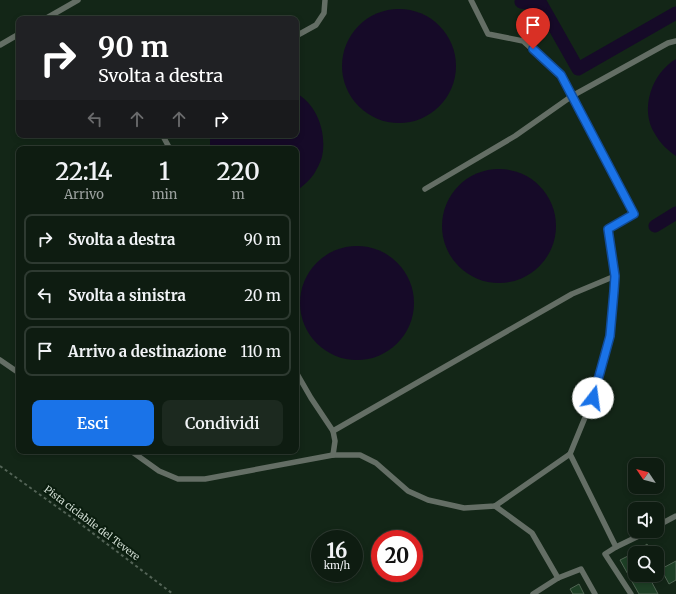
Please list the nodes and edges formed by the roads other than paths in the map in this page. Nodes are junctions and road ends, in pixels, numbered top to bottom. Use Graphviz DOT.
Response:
graph roads {
  1 [pos="78,0"];
  2 [pos="325,0"];
  3 [pos="471,0"];
  4 [pos="50,16"];
  5 [pos="299,34"];
  6 [pos="16,36"];
  7 [pos="676,41"];
  8 [pos="0,45"];
  9 [pos="572,96"];
  10 [pos="425,189"];
  11 [pos="615,276"];
  12 [pos="0,360"];
  13 [pos="16,371"];
  14 [pos="299,377"];
  15 [pos="333,431"];
  16 [pos="136,454"];
  17 [pos="570,454"];
  18 [pos="333,455"];
  19 [pos="495,506"];
  20 [pos="676,516"];
  21 [pos="664,522"];
  22 [pos="634,538"];
  23 [pos="616,546"];
  24 [pos="558,578"];
  25 [pos="533,594"];
  26 [pos="595,594"];
  27 [pos="631,594"];
  1 -- 4 [label="lane"];
  2 -- 5 [label="lane"];
  3 -- 9 [label="lane"];
  6 -- 8 [label="lane"];
  7 -- 9 [label="lane"];
  9 -- 10 [label="lane"];
  9 -- 11 [label="lane"];
  11 -- 15 [label="lane"];
  11 -- 17 [label="lane"];
  12 -- 13 [label="lane"];
  14 -- 15 [label="lane"];
  15 -- 18 [label="lane"];
  16 -- 18 [label="lane"];
  17 -- 19 [label="lane"];
  17 -- 23 [label="lane"];
  18 -- 19 [label="lane"];
  19 -- 24 [label="lane"];
  20 -- 21 [label="lane"];
  22 -- 23 [label="lane"];
  23 -- 27 [label="lane"];
  24 -- 25 [label="lane"];
  24 -- 26 [label="lane"];
}
